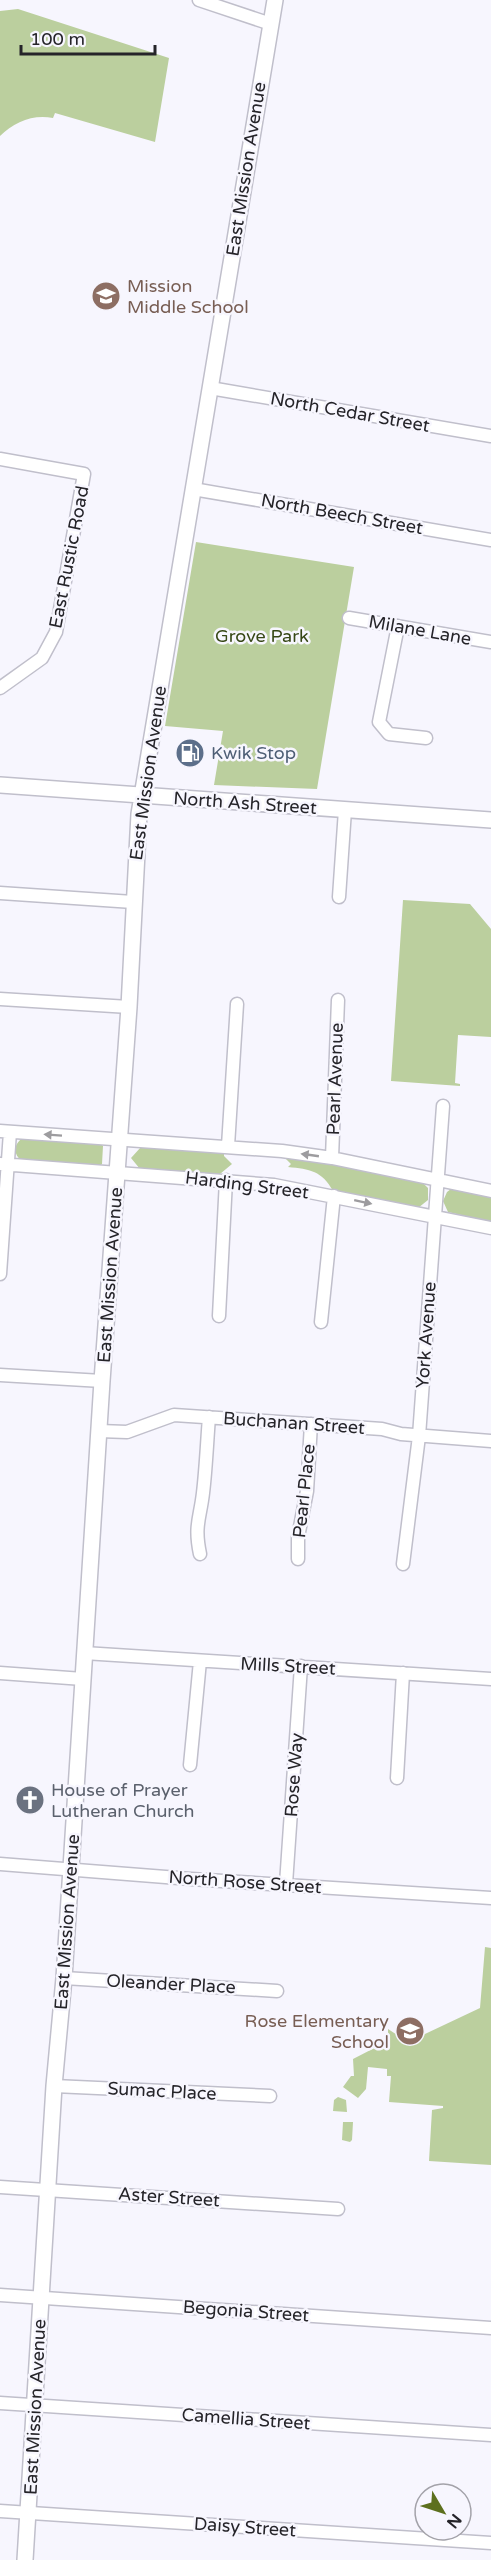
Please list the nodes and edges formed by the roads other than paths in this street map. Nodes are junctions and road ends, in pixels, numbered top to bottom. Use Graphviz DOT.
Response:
graph roads {
  1 [pos="199,0"];
  2 [pos="275,0"];
  3 [pos="271,24"];
  4 [pos="210,388"];
  5 [pos="491,436"];
  6 [pos="0,459"];
  7 [pos="193,489"];
  8 [pos="491,540"];
  9 [pos="349,618"];
  10 [pos="398,626"];
  11 [pos="491,642"];
  12 [pos="0,688"];
  13 [pos="426,738"];
  14 [pos="0,785"];
  15 [pos="141,795"];
  16 [pos="345,810"];
  17 [pos="491,820"];
  18 [pos="0,893"];
  19 [pos="339,897"];
  20 [pos="133,902"];
  21 [pos="0,999"];
  22 [pos="338,1000"];
  23 [pos="237,1004"];
  24 [pos="129,1007"];
  25 [pos="443,1106"];
  26 [pos="5,1131"];
  27 [pos="120,1140"];
  28 [pos="228,1146"];
  29 [pos="332,1158"];
  30 [pos="4,1165"];
  31 [pos="118,1172"];
  32 [pos="226,1180"];
  33 [pos="436,1181"];
  34 [pos="491,1191"];
  35 [pos="334,1196"];
  36 [pos="434,1217"];
  37 [pos="491,1228"];
  38 [pos="0,1274"];
  39 [pos="219,1316"];
  40 [pos="321,1322"];
  41 [pos="0,1375"];
  42 [pos="102,1381"];
  43 [pos="209,1417"];
  44 [pos="311,1424"];
  45 [pos="99,1431"];
  46 [pos="419,1436"];
  47 [pos="491,1441"];
  48 [pos="200,1554"];
  49 [pos="298,1559"];
  50 [pos="403,1564"];
  51 [pos="84,1653"];
  52 [pos="200,1661"];
  53 [pos="301,1666"];
  54 [pos="0,1673"];
  55 [pos="403,1673"];
  56 [pos="83,1678"];
  57 [pos="491,1679"];
  58 [pos="190,1765"];
  59 [pos="397,1778"];
  60 [pos="0,1864"];
  61 [pos="70,1869"];
  62 [pos="286,1884"];
  63 [pos="491,1898"];
  64 [pos="64,1978"];
  65 [pos="277,1990"];
  66 [pos="54,2086"];
  67 [pos="270,2096"];
  68 [pos="0,2187"];
  69 [pos="49,2189"];
  70 [pos="338,2209"];
  71 [pos="0,2295"];
  72 [pos="41,2298"];
  73 [pos="491,2328"];
  74 [pos="0,2403"];
  75 [pos="35,2405"];
  76 [pos="491,2434"];
  77 [pos="0,2511"];
  78 [pos="29,2513"];
  79 [pos="491,2543"];
  80 [pos="25,2560"];
  1 -- 3 [label="street"];
  2 -- 3 [label="main road, East Mission Avenue"];
  3 -- 4 [label="main road, East Mission Avenue"];
  4 -- 5 [label="street, North Cedar Street"];
  4 -- 7 [label="main road, East Mission Avenue"];
  6 -- 12 [label="street, East Rustic Road"];
  7 -- 8 [label="street, North Beech Street"];
  7 -- 15 [label="main road, East Mission Avenue"];
  9 -- 10 [label="street, Milane Lane"];
  10 -- 11 [label="street, Milane Lane"];
  10 -- 13 [label="street"];
  14 -- 15 [label="main road, North Ash Street"];
  15 -- 16 [label="main road, North Ash Street"];
  15 -- 20 [label="main road, East Mission Avenue"];
  16 -- 17 [label="main road, North Ash Street"];
  16 -- 19 [label="street"];
  18 -- 20 [label="street"];
  20 -- 24 [label="main road, East Mission Avenue"];
  21 -- 24 [label="street"];
  22 -- 29 [label="street, Pearl Avenue"];
  23 -- 28 [label="street"];
  24 -- 27 [label="main road, East Mission Avenue"];
  25 -- 33 [label="street, York Avenue"];
  27 -- 26 [label="street, Harding Street, one-way"];
  26 -- 30 [label="street"];
  27 -- 28 [label="street, Harding Street"];
  27 -- 31 [label="main road, East Mission Avenue"];
  29 -- 28 [label="street, Harding Street, one-way"];
  29 -- 33 [label="street, Harding Street"];
  30 -- 31 [label="street, Harding Street"];
  30 -- 38 [label="street"];
  31 -- 32 [label="street, Harding Street"];
  31 -- 42 [label="main road, East Mission Avenue"];
  32 -- 35 [label="street, Harding Street"];
  32 -- 39 [label="street"];
  33 -- 34 [label="street, Harding Street"];
  33 -- 36 [label="street, York Avenue"];
  35 -- 36 [label="street, Harding Street, one-way"];
  35 -- 40 [label="street"];
  36 -- 37 [label="street, Harding Street"];
  36 -- 46 [label="street, York Avenue"];
  41 -- 42 [label="street"];
  42 -- 45 [label="main road, East Mission Avenue"];
  43 -- 44 [label="street, Buchanan Street"];
  43 -- 45 [label="street, Buchanan Street"];
  43 -- 48 [label="street"];
  44 -- 46 [label="street, Buchanan Street"];
  44 -- 49 [label="street, Pearl Place"];
  45 -- 51 [label="main road, East Mission Avenue"];
  46 -- 47 [label="street, Buchanan Street"];
  46 -- 50 [label="street, York Avenue"];
  51 -- 52 [label="street, Mills Street"];
  51 -- 56 [label="main road, East Mission Avenue"];
  52 -- 53 [label="street, Mills Street"];
  52 -- 58 [label="street"];
  53 -- 55 [label="street, Mills Street"];
  53 -- 62 [label="street, Rose Way"];
  54 -- 56 [label="street"];
  55 -- 57 [label="street, Mills Street"];
  55 -- 59 [label="street"];
  56 -- 61 [label="main road, East Mission Avenue"];
  60 -- 61 [label="street, North Rose Street"];
  61 -- 62 [label="street, North Rose Street"];
  61 -- 64 [label="main road, East Mission Avenue"];
  62 -- 63 [label="street, North Rose Street"];
  64 -- 65 [label="street, Oleander Place"];
  64 -- 66 [label="main road, East Mission Avenue"];
  66 -- 67 [label="street, Sumac Place"];
  66 -- 69 [label="main road, East Mission Avenue"];
  68 -- 69 [label="street, Aster Street"];
  69 -- 70 [label="street, Aster Street"];
  69 -- 72 [label="main road, East Mission Avenue"];
  71 -- 72 [label="street, Begonia Street"];
  72 -- 73 [label="street, Begonia Street"];
  72 -- 75 [label="main road, East Mission Avenue"];
  74 -- 75 [label="street, Camellia Street"];
  75 -- 76 [label="street, Camellia Street"];
  75 -- 78 [label="main road, East Mission Avenue"];
  77 -- 78 [label="street, Daisy Street"];
  78 -- 79 [label="street, Daisy Street"];
  78 -- 80 [label="main road, East Mission Avenue"];
}
